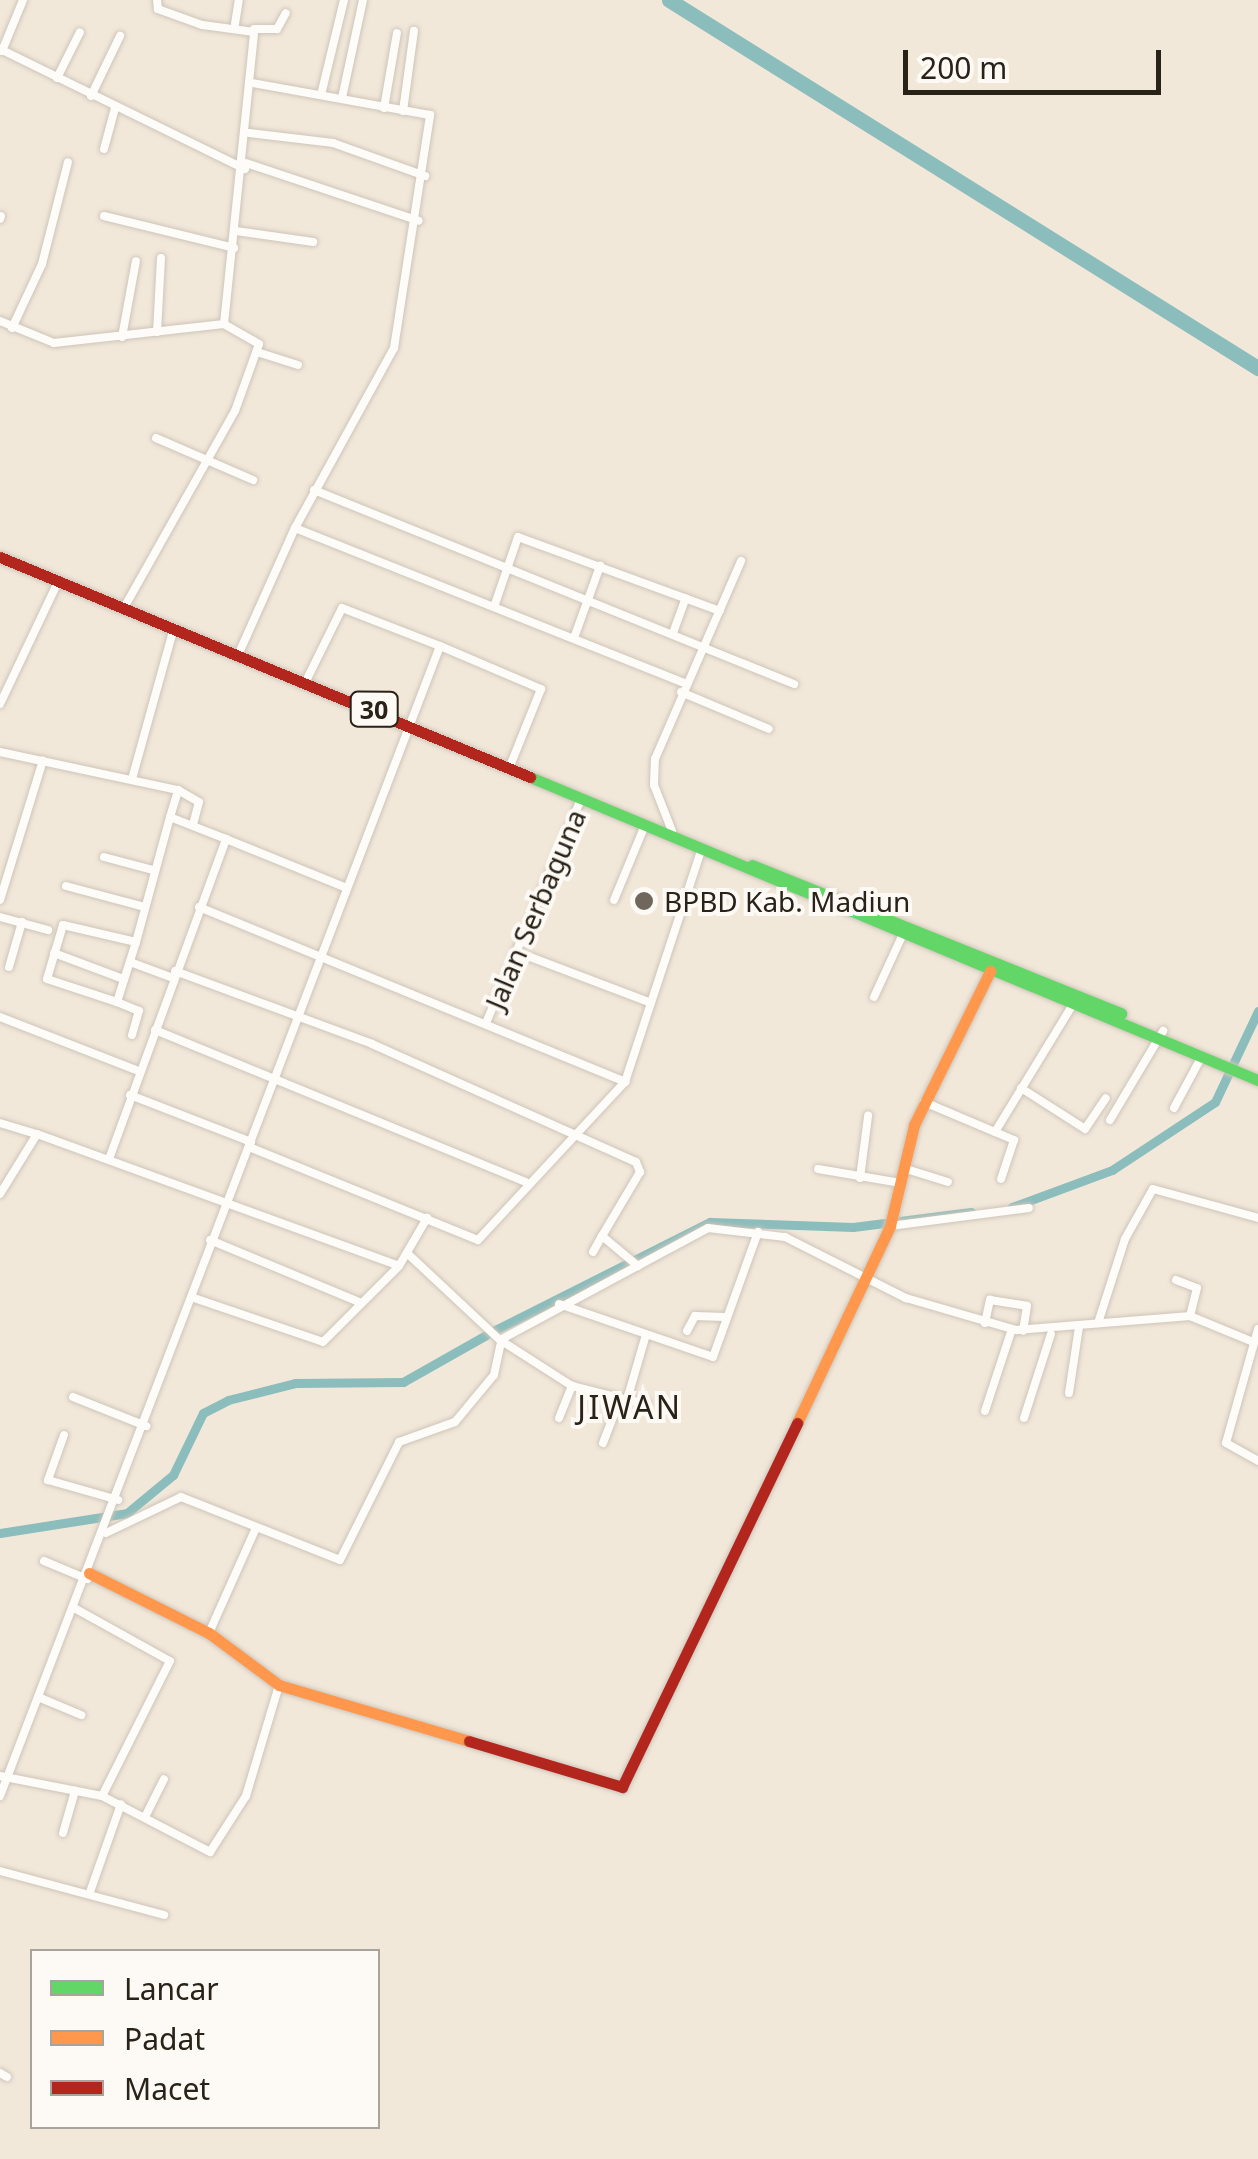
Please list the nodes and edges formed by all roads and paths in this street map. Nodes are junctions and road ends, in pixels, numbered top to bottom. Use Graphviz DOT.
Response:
graph roads {
  1 [pos="23,0"];
  2 [pos="156,0"];
  3 [pos="238,0"];
  4 [pos="344,0"];
  5 [pos="363,0"];
  6 [pos="286,14"];
  7 [pos="235,24"];
  8 [pos="254,30"];
  9 [pos="414,31"];
  10 [pos="80,32"];
  11 [pos="397,33"];
  12 [pos="120,36"];
  13 [pos="1,50"];
  14 [pos="56,78"];
  15 [pos="253,84"];
  16 [pos="321,95"];
  17 [pos="91,96"];
  18 [pos="342,98"];
  19 [pos="115,108"];
  20 [pos="384,108"];
  21 [pos="403,111"];
  22 [pos="249,133"];
  23 [pos="104,149"];
  24 [pos="68,162"];
  25 [pos="245,166"];
  26 [pos="425,176"];
  27 [pos="104,216"];
  28 [pos="419,221"];
  29 [pos="236,231"];
  30 [pos="313,242"];
  31 [pos="234,248"];
  32 [pos="161,258"];
  33 [pos="136,261"];
  34 [pos="0,321"];
  35 [pos="224,324"];
  36 [pos="12,328"];
  37 [pos="157,332"];
  38 [pos="122,337"];
  39 [pos="257,352"];
  40 [pos="298,365"];
  41 [pos="156,438"];
  42 [pos="208,462"];
  43 [pos="253,480"];
  44 [pos="314,490"];
  45 [pos="295,528"];
  46 [pos="0,557"];
  47 [pos="741,561"];
  48 [pos="600,566"];
  49 [pos="507,568"];
  50 [pos="58,580"];
  51 [pos="686,598"];
  52 [pos="587,600"];
  53 [pos="126,606"];
  54 [pos="494,607"];
  55 [pos="720,610"];
  56 [pos="174,628"];
  57 [pos="673,633"];
  58 [pos="574,638"];
  59 [pos="702,645"];
  60 [pos="440,646"];
  61 [pos="239,654"];
  62 [pos="0,677"];
  63 [pos="11,681"];
  64 [pos="306,681"];
  65 [pos="794,684"];
  66 [pos="682,688"];
  67 [pos="0,704"];
  68 [pos="408,724"];
  69 [pos="770,728"];
  70 [pos="0,752"];
  71 [pos="43,760"];
  72 [pos="510,766"];
  73 [pos="132,779"];
  74 [pos="178,790"];
  75 [pos="583,795"];
  76 [pos="170,817"];
  77 [pos="646,821"];
  78 [pos="193,826"];
  79 [pos="672,831"];
  80 [pos="226,839"];
  81 [pos="703,843"];
  82 [pos="104,857"];
  83 [pos="153,870"];
  84 [pos="66,886"];
  85 [pos="344,887"];
  86 [pos="0,900"];
  87 [pos="614,900"];
  88 [pos="145,907"];
  89 [pos="199,908"];
  90 [pos="857,909"];
  91 [pos="0,916"];
  92 [pos="22,922"];
  93 [pos="48,930"];
  94 [pos="903,934"];
  95 [pos="136,942"];
  96 [pos="517,952"];
  97 [pos="54,953"];
  98 [pos="319,954"];
  99 [pos="130,962"];
  100 [pos="9,967"];
  101 [pos="990,970"];
  102 [pos="174,975"];
  103 [pos="123,979"];
  104 [pos="874,997"];
  105 [pos="117,1002"];
  106 [pos="652,1003"];
  107 [pos="1073,1004"];
  108 [pos="296,1015"];
  109 [pos="0,1017"];
  110 [pos="486,1023"];
  111 [pos="155,1030"];
  112 [pos="132,1035"];
  113 [pos="1161,1035"];
  114 [pos="1202,1056"];
  115 [pos="1241,1068"];
  116 [pos="136,1070"];
  117 [pos="275,1076"];
  118 [pos="1258,1080"];
  119 [pos="626,1082"];
  120 [pos="1022,1088"];
  121 [pos="130,1095"];
  122 [pos="1106,1098"];
  123 [pos="924,1102"];
  124 [pos="1174,1108"];
  125 [pos="868,1116"];
  126 [pos="1110,1120"];
  127 [pos="0,1122"];
  128 [pos="572,1131"];
  129 [pos="995,1132"];
  130 [pos="36,1134"];
  131 [pos="250,1144"];
  132 [pos="109,1159"];
  133 [pos="818,1168"];
  134 [pos="903,1168"];
  135 [pos="860,1178"];
  136 [pos="1001,1179"];
  137 [pos="526,1182"];
  138 [pos="948,1182"];
  139 [pos="901,1183"];
  140 [pos="0,1194"];
  141 [pos="228,1198"];
  142 [pos="1029,1208"];
  143 [pos="428,1218"];
  144 [pos="1258,1218"];
  145 [pos="892,1220"];
  146 [pos="758,1232"];
  147 [pos="602,1236"];
  148 [pos="210,1240"];
  149 [pos="593,1252"];
  150 [pos="408,1254"];
  151 [pos="637,1265"];
  152 [pos="400,1266"];
  153 [pos="866,1280"];
  154 [pos="1176,1280"];
  155 [pos="191,1297"];
  156 [pos="361,1303"];
  157 [pos="559,1304"];
  158 [pos="1190,1316"];
  159 [pos="724,1318"];
  160 [pos="1099,1320"];
  161 [pos="985,1324"];
  162 [pos="1079,1327"];
  163 [pos="1012,1329"];
  164 [pos="1258,1329"];
  165 [pos="1023,1331"];
  166 [pos="687,1332"];
  167 [pos="1051,1334"];
  168 [pos="645,1338"];
  169 [pos="1253,1342"];
  170 [pos="500,1343"];
  171 [pos="572,1386"];
  172 [pos="1069,1393"];
  173 [pos="73,1397"];
  174 [pos="624,1400"];
  175 [pos="648,1403"];
  176 [pos="985,1411"];
  177 [pos="559,1418"];
  178 [pos="1024,1418"];
  179 [pos="146,1426"];
  180 [pos="64,1435"];
  181 [pos="603,1443"];
  182 [pos="1258,1461"];
  183 [pos="117,1503"];
  184 [pos="255,1530"];
  185 [pos="106,1532"];
  186 [pos="44,1560"];
  187 [pos="88,1576"];
  188 [pos="76,1609"];
  189 [pos="209,1633"];
  190 [pos="278,1685"];
  191 [pos="38,1697"];
  192 [pos="81,1715"];
  193 [pos="3,1776"];
  194 [pos="164,1779"];
  195 [pos="75,1791"];
  196 [pos="0,1796"];
  197 [pos="102,1796"];
  198 [pos="121,1804"];
  199 [pos="146,1815"];
  200 [pos="63,1832"];
  201 [pos="0,1871"];
  202 [pos="90,1892"];
  203 [pos="164,1915"];
  1 -- 13 [label="street"];
  2 -- 7 [label="street"];
  3 -- 7 [label="street"];
  4 -- 16 [label="street"];
  5 -- 18 [label="street"];
  6 -- 8 [label="street"];
  7 -- 8 [label="street"];
  8 -- 15 [label="street"];
  9 -- 21 [label="street"];
  10 -- 14 [label="street"];
  11 -- 20 [label="street"];
  12 -- 17 [label="street"];
  13 -- 14 [label="street"];
  14 -- 17 [label="street"];
  15 -- 16 [label="street"];
  15 -- 22 [label="street"];
  16 -- 18 [label="street"];
  17 -- 19 [label="street"];
  18 -- 20 [label="street"];
  19 -- 23 [label="street"];
  19 -- 25 [label="street"];
  20 -- 21 [label="street"];
  21 -- 26 [label="street"];
  22 -- 25 [label="street"];
  22 -- 26 [label="street"];
  24 -- 36 [label="street"];
  25 -- 28 [label="street"];
  25 -- 29 [label="street"];
  26 -- 28 [label="street"];
  27 -- 31 [label="street"];
  28 -- 44 [label="street"];
  29 -- 30 [label="street"];
  29 -- 31 [label="street"];
  31 -- 35 [label="street"];
  32 -- 37 [label="street"];
  33 -- 38 [label="street"];
  34 -- 36 [label="street"];
  35 -- 37 [label="street"];
  35 -- 39 [label="street"];
  36 -- 38 [label="street"];
  37 -- 38 [label="street"];
  39 -- 40 [label="street"];
  39 -- 42 [label="street"];
  41 -- 42 [label="street"];
  42 -- 43 [label="street"];
  42 -- 53 [label="street"];
  44 -- 45 [label="street"];
  44 -- 49 [label="street"];
  45 -- 54 [label="street"];
  45 -- 61 [label="street"];
  46 -- 50 [label="main road, 30"];
  47 -- 55 [label="street"];
  48 -- 49 [label="street"];
  48 -- 51 [label="street"];
  48 -- 52 [label="street"];
  49 -- 52 [label="street"];
  49 -- 54 [label="street"];
  50 -- 53 [label="main road, 30"];
  50 -- 63 [label="street"];
  51 -- 55 [label="street"];
  51 -- 57 [label="street"];
  52 -- 57 [label="street"];
  52 -- 58 [label="street"];
  53 -- 56 [label="main road, 30"];
  54 -- 58 [label="street"];
  55 -- 59 [label="street"];
  56 -- 61 [label="main road, 30"];
  56 -- 73 [label="street"];
  57 -- 59 [label="street"];
  58 -- 66 [label="street"];
  59 -- 65 [label="street"];
  59 -- 66 [label="street"];
  60 -- 64 [label="street"];
  60 -- 68 [label="street"];
  60 -- 72 [label="street"];
  61 -- 64 [label="main road, 30"];
  62 -- 63 [label="street"];
  63 -- 67 [label="street"];
  64 -- 68 [label="main road, 30"];
  66 -- 69 [label="street"];
  66 -- 79 [label="street"];
  68 -- 72 [label="main road, 30"];
  68 -- 85 [label="street"];
  70 -- 71 [label="street"];
  71 -- 73 [label="street"];
  71 -- 86 [label="street"];
  72 -- 75 [label="main road, 30"];
  73 -- 74 [label="street"];
  74 -- 76 [label="street"];
  74 -- 78 [label="street"];
  75 -- 77 [label="main road, 30"];
  75 -- 96 [label="street, Jalan Serbaguna"];
  76 -- 78 [label="street"];
  76 -- 83 [label="street"];
  77 -- 79 [label="main road, 30"];
  77 -- 87 [label="street"];
  78 -- 80 [label="street"];
  79 -- 81 [label="main road, 30"];
  80 -- 85 [label="street"];
  80 -- 89 [label="street"];
  81 -- 90 [label="main road, 30"];
  81 -- 106 [label="street"];
  82 -- 83 [label="street"];
  83 -- 88 [label="street"];
  84 -- 88 [label="street"];
  85 -- 98 [label="street"];
  88 -- 95 [label="street"];
  89 -- 98 [label="street"];
  89 -- 102 [label="street"];
  90 -- 94 [label="main road, 30"];
  90 -- 113 [label="main road, 30"];
  91 -- 92 [label="street"];
  92 -- 93 [label="street"];
  92 -- 100 [label="street"];
  94 -- 101 [label="main road, 30"];
  94 -- 104 [label="street"];
  95 -- 97 [label="street"];
  95 -- 99 [label="street"];
  96 -- 106 [label="street"];
  96 -- 110 [label="street, Jalan Serbaguna"];
  97 -- 103 [label="street"];
  97 -- 105 [label="street"];
  98 -- 108 [label="street"];
  98 -- 110 [label="street"];
  99 -- 102 [label="street"];
  99 -- 103 [label="street"];
  101 -- 107 [label="main road, 30"];
  101 -- 123 [label="main road"];
  102 -- 108 [label="street"];
  102 -- 111 [label="street"];
  103 -- 105 [label="street"];
  105 -- 112 [label="street"];
  106 -- 119 [label="street"];
  107 -- 113 [label="main road, 30"];
  107 -- 120 [label="street"];
  108 -- 117 [label="street"];
  108 -- 128 [label="street"];
  109 -- 116 [label="street"];
  110 -- 119 [label="street"];
  111 -- 116 [label="street"];
  111 -- 117 [label="street"];
  113 -- 114 [label="main road, 30"];
  113 -- 115 [label="main road, 30"];
  113 -- 126 [label="street"];
  114 -- 115 [label="main road, 30"];
  114 -- 124 [label="street"];
  115 -- 118 [label="main road, 30"];
  116 -- 121 [label="street"];
  117 -- 131 [label="street"];
  117 -- 137 [label="street"];
  119 -- 128 [label="street"];
  120 -- 122 [label="street"];
  120 -- 129 [label="street"];
  121 -- 131 [label="street"];
  121 -- 132 [label="street"];
  123 -- 129 [label="street"];
  123 -- 134 [label="main road"];
  125 -- 135 [label="street"];
  127 -- 130 [label="street"];
  128 -- 137 [label="street"];
  128 -- 147 [label="street"];
  129 -- 136 [label="street"];
  130 -- 132 [label="street"];
  130 -- 140 [label="street"];
  131 -- 141 [label="street"];
  131 -- 143 [label="street"];
  132 -- 141 [label="street"];
  133 -- 135 [label="street"];
  134 -- 138 [label="street"];
  134 -- 139 [label="main road"];
  135 -- 139 [label="street"];
  137 -- 143 [label="street"];
  139 -- 145 [label="main road"];
  141 -- 148 [label="street"];
  141 -- 152 [label="street"];
  142 -- 145 [label="street"];
  143 -- 150 [label="street"];
  144 -- 160 [label="street"];
  145 -- 153 [label="main road"];
  146 -- 151 [label="street"];
  146 -- 153 [label="street"];
  146 -- 159 [label="street"];
  147 -- 149 [label="street"];
  147 -- 151 [label="street"];
  148 -- 155 [label="street"];
  148 -- 156 [label="street"];
  150 -- 152 [label="street"];
  150 -- 170 [label="street"];
  151 -- 157 [label="street"];
  152 -- 156 [label="street"];
  153 -- 161 [label="street"];
  153 -- 190 [label="main road"];
  154 -- 158 [label="street"];
  155 -- 156 [label="street"];
  155 -- 179 [label="street"];
  157 -- 168 [label="street"];
  157 -- 170 [label="street"];
  158 -- 160 [label="street"];
  158 -- 169 [label="street"];
  159 -- 166 [label="street"];
  159 -- 168 [label="street"];
  160 -- 162 [label="street"];
  161 -- 163 [label="street"];
  161 -- 165 [label="street"];
  162 -- 167 [label="street"];
  162 -- 172 [label="street"];
  163 -- 165 [label="street"];
  163 -- 176 [label="street"];
  164 -- 169 [label="street"];
  165 -- 167 [label="street"];
  167 -- 178 [label="street"];
  168 -- 174 [label="street"];
  169 -- 182 [label="street"];
  170 -- 171 [label="street"];
  170 -- 184 [label="street"];
  171 -- 174 [label="street"];
  171 -- 177 [label="street"];
  173 -- 179 [label="street"];
  174 -- 175 [label="street"];
  174 -- 181 [label="street"];
  179 -- 183 [label="street"];
  180 -- 183 [label="street"];
  183 -- 185 [label="street"];
  184 -- 185 [label="street"];
  184 -- 189 [label="street"];
  185 -- 187 [label="street"];
  186 -- 187 [label="street"];
  187 -- 188 [label="street"];
  187 -- 189 [label="main road"];
  188 -- 191 [label="street"];
  188 -- 197 [label="street"];
  189 -- 190 [label="main road"];
  190 -- 199 [label="street"];
  191 -- 192 [label="street"];
  191 -- 193 [label="street"];
  193 -- 195 [label="street"];
  193 -- 196 [label="street"];
  194 -- 199 [label="street"];
  195 -- 197 [label="street"];
  195 -- 200 [label="street"];
  197 -- 198 [label="street"];
  198 -- 199 [label="street"];
  198 -- 202 [label="street"];
  201 -- 202 [label="street"];
  202 -- 203 [label="street"];
}
